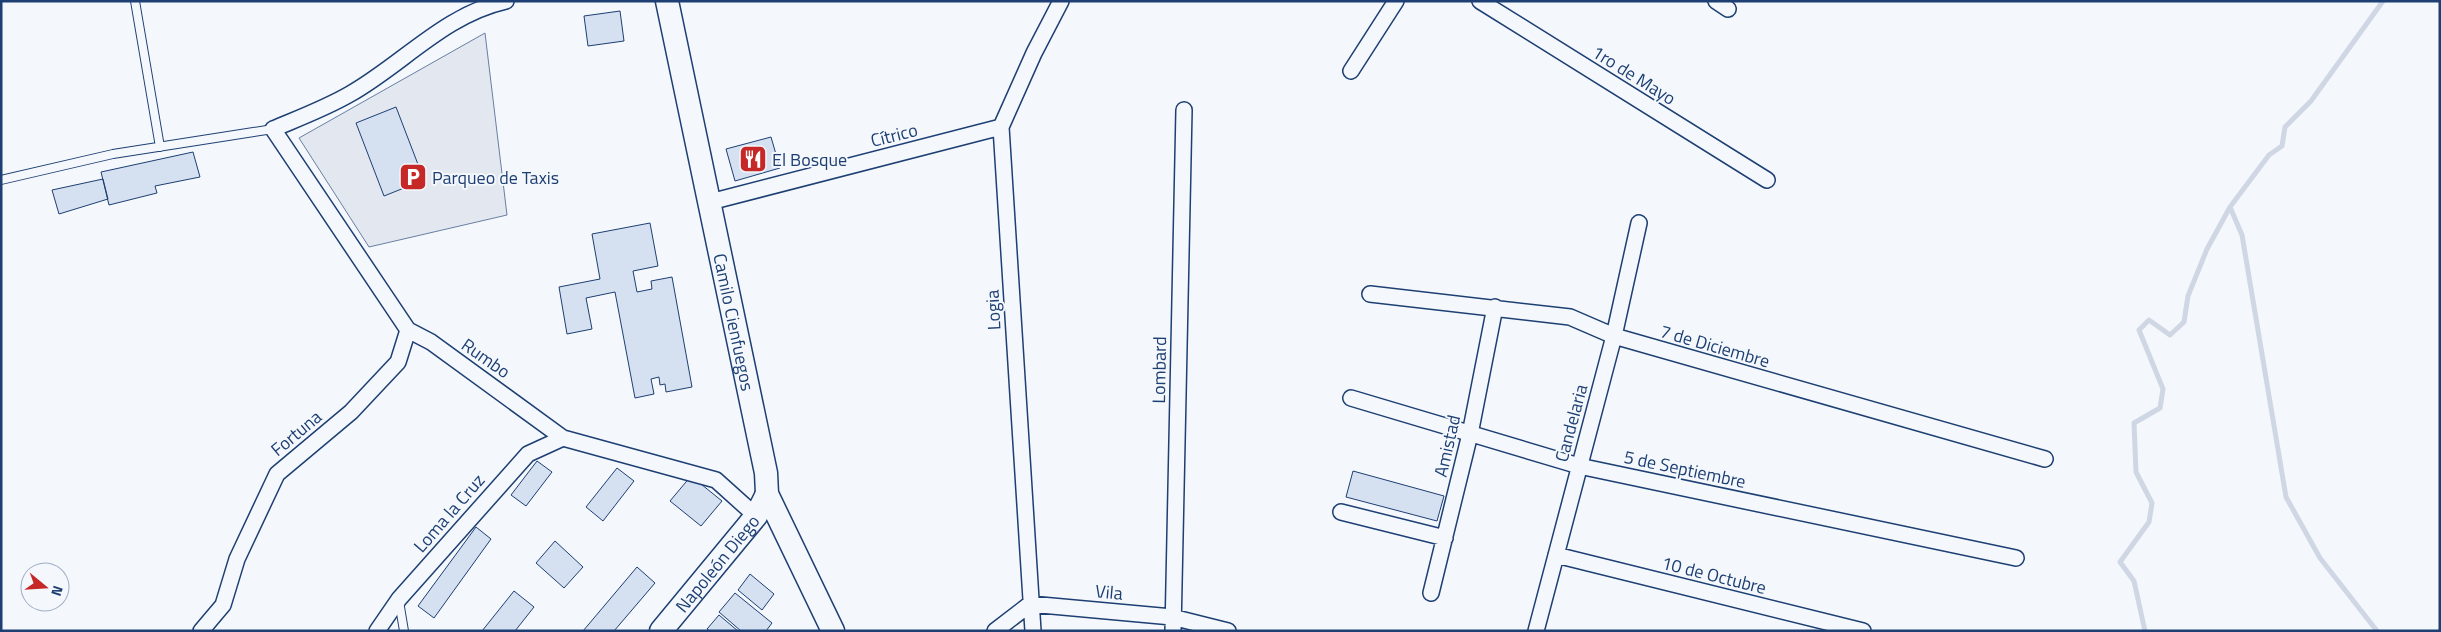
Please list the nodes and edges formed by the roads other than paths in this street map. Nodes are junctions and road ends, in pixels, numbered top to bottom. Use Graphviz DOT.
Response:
graph roads {
  1 [pos="135,1"];
  2 [pos="506,1"];
  3 [pos="667,1"];
  4 [pos="1061,1"];
  5 [pos="1396,1"];
  6 [pos="1480,1"];
  7 [pos="1350,71"];
  8 [pos="1184,110"];
  9 [pos="1001,127"];
  10 [pos="273,129"];
  11 [pos="160,147"];
  12 [pos="1,180"];
  13 [pos="1767,180"];
  14 [pos="710,202"];
  15 [pos="1639,223"];
  16 [pos="1370,294"];
  17 [pos="1495,307"];
  18 [pos="408,330"];
  19 [pos="1614,336"];
  20 [pos="1351,398"];
  21 [pos="1470,434"];
  22 [pos="563,438"];
  23 [pos="2045,459"];
  24 [pos="1579,466"];
  25 [pos="767,494"];
  26 [pos="1341,512"];
  27 [pos="756,516"];
  28 [pos="1444,538"];
  29 [pos="1556,555"];
  30 [pos="2016,558"];
  31 [pos="1431,594"];
  32 [pos="399,599"];
  33 [pos="1030,604"];
  34 [pos="1172,624"];
  35 [pos="201,631"];
  36 [pos="377,631"];
  37 [pos="404,631"];
  38 [pos="661,631"];
  39 [pos="833,631"];
  40 [pos="995,631"];
  41 [pos="1033,631"];
  42 [pos="1228,631"];
  43 [pos="1536,631"];
  44 [pos="1863,631"];
  1 -- 11 [label="lane"];
  2 -- 10 [label="street"];
  3 -- 14 [label="main road, Camilo Cienfuegos"];
  4 -- 9 [label="street, Logia"];
  5 -- 7 [label="street"];
  6 -- 13 [label="street, 1ro de Mayo"];
  8 -- 34 [label="street, Lombard"];
  9 -- 14 [label="street, Cítrico"];
  9 -- 33 [label="street, Logia"];
  10 -- 11 [label="lane"];
  10 -- 18 [label="street, Rumbo"];
  11 -- 12 [label="lane"];
  14 -- 25 [label="main road, Camilo Cienfuegos"];
  15 -- 19 [label="street, Candelaria"];
  16 -- 17 [label="street, 7 de Diciembre"];
  17 -- 19 [label="street, 7 de Diciembre"];
  17 -- 21 [label="street, Amistad"];
  18 -- 22 [label="street, Rumbo"];
  18 -- 35 [label="street, Fortuna"];
  19 -- 23 [label="street, 7 de Diciembre"];
  19 -- 24 [label="street, Candelaria"];
  20 -- 21 [label="street, 5 de Septiembre"];
  21 -- 24 [label="street, 5 de Septiembre"];
  21 -- 28 [label="street, Amistad"];
  22 -- 27 [label="street, Rumbo"];
  22 -- 32 [label="street, Loma la Cruz"];
  24 -- 29 [label="street, Candelaria"];
  24 -- 30 [label="street, 5 de Septiembre"];
  25 -- 27 [label="main road, Napoleón Diego"];
  25 -- 39 [label="main road, Camilo Cienfuegos"];
  26 -- 28 [label="street"];
  27 -- 38 [label="main road, Napoleón Diego"];
  28 -- 31 [label="street, Amistad"];
  29 -- 43 [label="street, Candelaria"];
  29 -- 44 [label="street, 10 de Octubre"];
  32 -- 36 [label="street, Loma la Cruz"];
  32 -- 37 [label="lane"];
  33 -- 34 [label="street, Vila"];
  33 -- 40 [label="street"];
  33 -- 41 [label="street, Logia"];
  34 -- 42 [label="street, Vila"];
}
